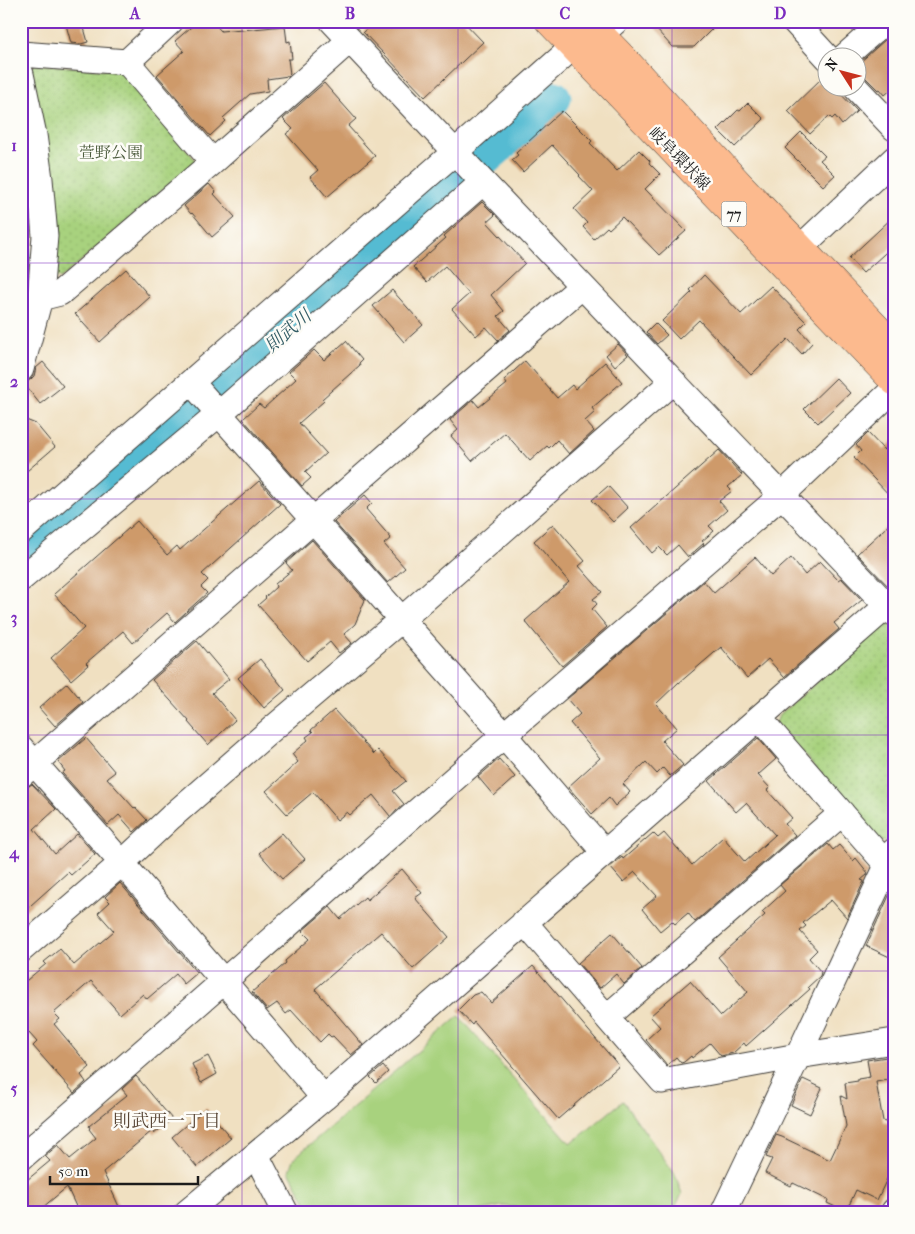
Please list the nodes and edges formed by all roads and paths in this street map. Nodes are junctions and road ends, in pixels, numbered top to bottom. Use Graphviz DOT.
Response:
graph roads {
  1 [pos="171,21"];
  2 [pos="332,21"];
  3 [pos="549,21"];
  4 [pos="794,21"];
  5 [pos="884,21"];
  6 [pos="601,26"];
  7 [pos="350,40"];
  8 [pos="573,47"];
  9 [pos="819,48"];
  10 [pos="854,48"];
  11 [pos="21,54"];
  12 [pos="127,62"];
  13 [pos="21,74"];
  14 [pos="866,98"];
  15 [pos="894,128"];
  16 [pos="894,159"];
  17 [pos="213,162"];
  18 [pos="470,168"];
  19 [pos="800,248"];
  20 [pos="582,286"];
  21 [pos="40,298"];
  22 [pos="894,346"];
  23 [pos="21,369"];
  24 [pos="894,381"];
  25 [pos="672,382"];
  26 [pos="894,389"];
  27 [pos="206,399"];
  28 [pos="781,496"];
  29 [pos="313,520"];
  30 [pos="21,532"];
  31 [pos="21,579"];
  32 [pos="891,610"];
  33 [pos="402,620"];
  34 [pos="759,718"];
  35 [pos="504,735"];
  36 [pos="26,762"];
  37 [pos="842,813"];
  38 [pos="605,853"];
  39 [pos="890,858"];
  40 [pos="122,863"];
  41 [pos="524,922"];
  42 [pos="21,950"];
  43 [pos="224,982"];
  44 [pos="607,1017"];
  45 [pos="894,1041"];
  46 [pos="798,1056"];
  47 [pos="324,1098"];
  48 [pos="256,1155"];
  49 [pos="21,1158"];
  50 [pos="186,1213"];
  51 [pos="286,1213"];
  52 [pos="723,1213"];
  1 -- 12 [label="street"];
  2 -- 7 [label="street"];
  3 -- 8 [label="main road, 岐阜環状線 / 77"];
  4 -- 9 [label="street"];
  5 -- 10 [label="street"];
  6 -- 8 [label="street"];
  6 -- 19 [label="main road, 岐阜環状線 / 77"];
  7 -- 17 [label="street"];
  7 -- 18 [label="street"];
  8 -- 18 [label="street"];
  8 -- 24 [label="main road, 岐阜環状線 / 77"];
  11 -- 12 [label="street"];
  12 -- 17 [label="street"];
  13 -- 21 [label="street"];
  14 -- 15 [label="street"];
  16 -- 19 [label="street"];
  17 -- 21 [label="street"];
  18 -- 20 [label="street"];
  18 -- 27 [label="street"];
  18 -- 27 [label="street"];
  19 -- 22 [label="main road, 岐阜環状線 / 77"];
  20 -- 25 [label="street"];
  20 -- 29 [label="street"];
  21 -- 23 [label="street"];
  25 -- 28 [label="street"];
  25 -- 33 [label="street"];
  26 -- 28 [label="street"];
  27 -- 29 [label="street"];
  27 -- 30 [label="street"];
  27 -- 31 [label="street"];
  28 -- 32 [label="street"];
  28 -- 35 [label="street"];
  29 -- 33 [label="street"];
  29 -- 36 [label="street"];
  32 -- 34 [label="street"];
  33 -- 35 [label="street"];
  33 -- 40 [label="street"];
  34 -- 37 [label="street"];
  34 -- 38 [label="street"];
  35 -- 38 [label="street"];
  35 -- 43 [label="street"];
  36 -- 40 [label="street"];
  37 -- 39 [label="street"];
  37 -- 44 [label="street"];
  38 -- 41 [label="street"];
  39 -- 46 [label="street"];
  40 -- 42 [label="street"];
  40 -- 43 [label="street"];
  41 -- 44 [label="street"];
  41 -- 47 [label="street"];
  43 -- 47 [label="street"];
  43 -- 49 [label="street"];
  44 -- 46 [label="street"];
  45 -- 46 [label="street"];
  46 -- 52 [label="street"];
  47 -- 48 [label="street"];
  48 -- 50 [label="street"];
  48 -- 51 [label="street"];
}
